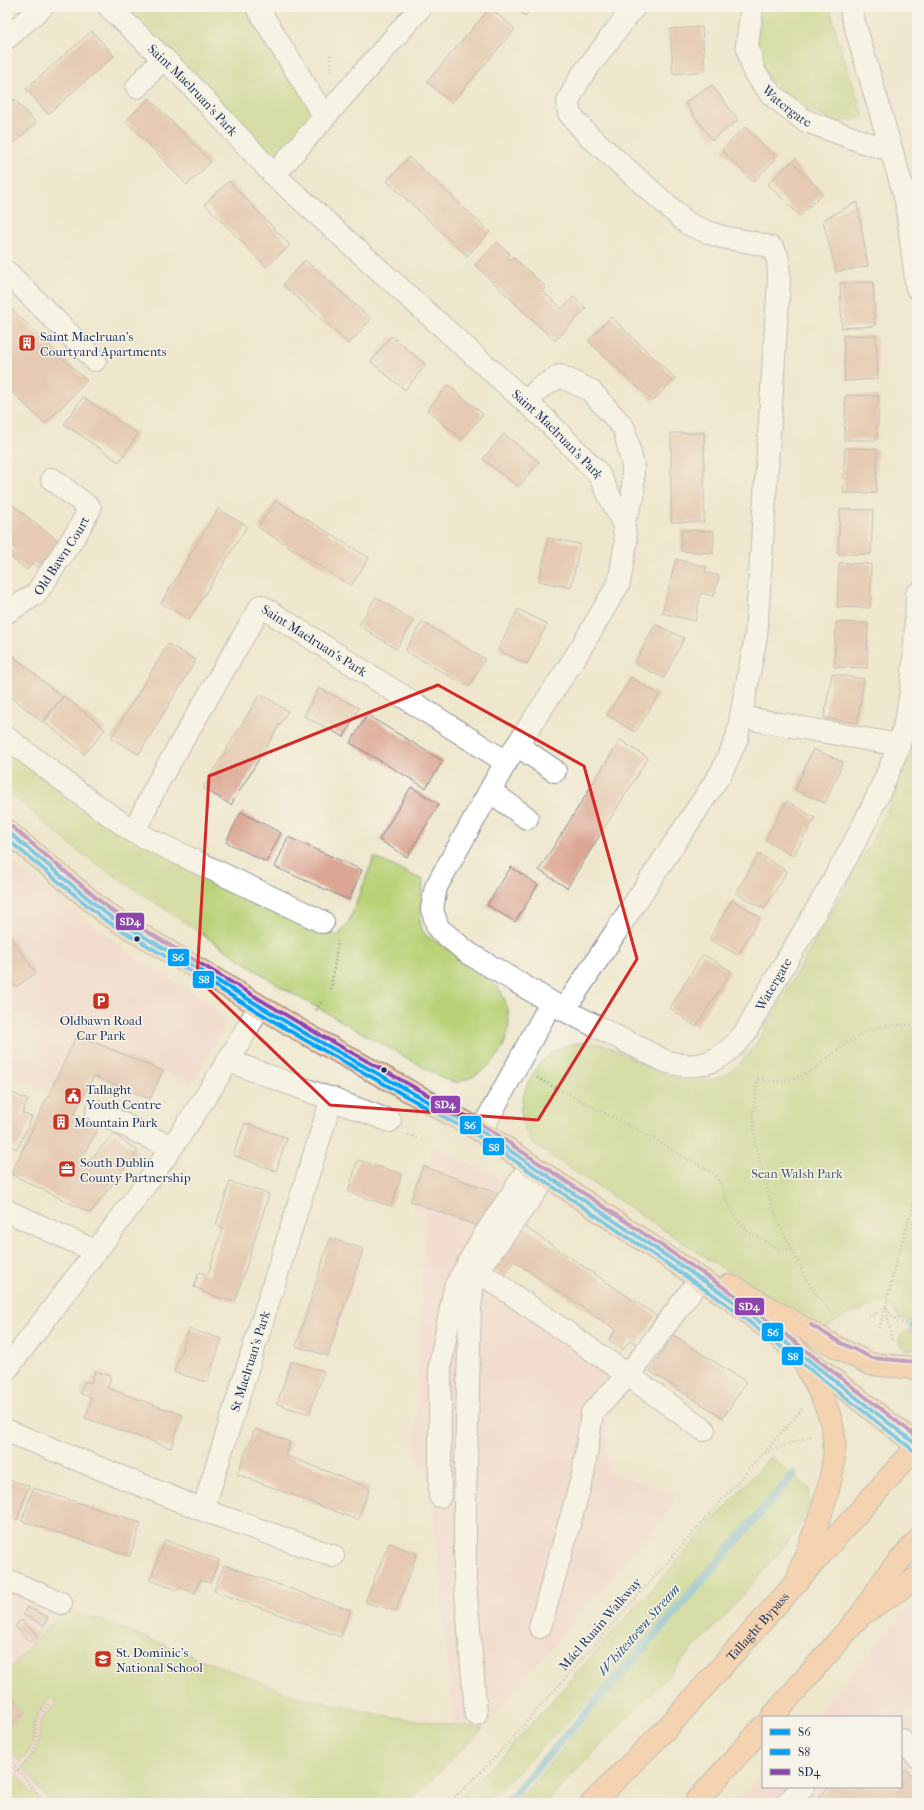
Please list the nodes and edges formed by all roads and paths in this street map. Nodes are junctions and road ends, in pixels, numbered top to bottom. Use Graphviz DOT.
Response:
graph roads {
  1 [pos="42,7"];
  2 [pos="108,7"];
  3 [pos="257,7"];
  4 [pos="421,7"];
  5 [pos="634,7"];
  6 [pos="752,7"];
  7 [pos="851,7"];
  8 [pos="7,38"];
  9 [pos="164,58"];
  10 [pos="137,87"];
  11 [pos="324,116"];
  12 [pos="891,150"];
  13 [pos="274,175"];
  14 [pos="911,199"];
  15 [pos="7,272"];
  16 [pos="917,288"];
  17 [pos="95,360"];
  18 [pos="527,402"];
  19 [pos="52,479"];
  20 [pos="623,523"];
  21 [pos="917,594"];
  22 [pos="7,612"];
  23 [pos="741,717"];
  24 [pos="7,738"];
  25 [pos="899,744"];
  26 [pos="512,753"];
  27 [pos="555,771"];
  28 [pos="490,790"];
  29 [pos="526,818"];
  30 [pos="7,831"];
  31 [pos="134,832"];
  32 [pos="331,929"];
  33 [pos="331,988"];
  34 [pos="321,1002"];
  35 [pos="558,1006"];
  36 [pos="259,1007"];
  37 [pos="316,1010"];
  38 [pos="917,1024"];
  39 [pos="229,1061"];
  40 [pos="535,1077"];
  41 [pos="332,1098"];
  42 [pos="97,1111"];
  43 [pos="398,1127"];
  44 [pos="481,1131"];
  45 [pos="419,1138"];
  46 [pos="172,1146"];
  47 [pos="539,1170"];
  48 [pos="917,1194"];
  49 [pos="7,1211"];
  50 [pos="792,1250"];
  51 [pos="95,1251"];
  52 [pos="477,1270"];
  53 [pos="700,1279"];
  54 [pos="886,1306"];
  55 [pos="869,1317"];
  56 [pos="835,1319"];
  57 [pos="910,1326"];
  58 [pos="879,1328"];
  59 [pos="893,1344"];
  60 [pos="800,1354"];
  61 [pos="917,1368"];
  62 [pos="7,1369"];
  63 [pos="628,1375"];
  64 [pos="12,1392"];
  65 [pos="7,1398"];
  66 [pos="806,1404"];
  67 [pos="704,1430"];
  68 [pos="7,1431"];
  69 [pos="812,1436"];
  70 [pos="917,1445"];
  71 [pos="763,1454"];
  72 [pos="440,1496"];
  73 [pos="203,1510"];
  74 [pos="917,1541"];
  75 [pos="333,1556"];
  76 [pos="917,1578"];
  77 [pos="7,1580"];
  78 [pos="795,1584"];
  79 [pos="61,1602"];
  80 [pos="861,1615"];
  81 [pos="540,1627"];
  82 [pos="50,1702"];
  83 [pos="476,1714"];
  84 [pos="773,1716"];
  85 [pos="762,1728"];
  86 [pos="902,1741"];
  87 [pos="917,1756"];
  88 [pos="7,1757"];
  89 [pos="18,1770"];
  90 [pos="7,1773"];
  91 [pos="802,1788"];
  92 [pos="45,1803"];
  93 [pos="449,1803"];
  94 [pos="592,1803"];
  95 [pos="695,1803"];
  96 [pos="787,1803"];
  1 -- 8 [label="street"];
  2 -- 9 [label="street, Saint Maelruan's Park"];
  3 -- 11 [label="street"];
  4 -- 11 [label="street"];
  5 -- 23 [label="street"];
  6 -- 12 [label="street, Watergate"];
  7 -- 12 [label="street"];
  9 -- 10 [label="street"];
  9 -- 13 [label="street, Saint Maelruan's Park"];
  11 -- 13 [label="street"];
  12 -- 14 [label="street"];
  13 -- 18 [label="street, Saint Maelruan's Park"];
  14 -- 16 [label="street"];
  15 -- 17 [label="street"];
  18 -- 20 [label="street, Saint Maelruan's Park"];
  18 -- 20 [label="street"];
  19 -- 22 [label="street, Old Bawn Court"];
  20 -- 26 [label="street, Saint Maelruan's Park"];
  21 -- 25 [label="street, Watergate"];
  23 -- 25 [label="street"];
  23 -- 35 [label="street"];
  24 -- 31 [label="street"];
  25 -- 35 [label="street, Watergate"];
  26 -- 27 [label="street"];
  26 -- 28 [label="street, Saint Maelruan's Park"];
  26 -- 31 [label="street, Saint Maelruan's Park"];
  28 -- 29 [label="street"];
  28 -- 35 [label="street, Saint Maelruan's Park"];
  30 -- 36 [label="main road"];
  31 -- 32 [label="street"];
  32 -- 33 [label="path"];
  34 -- 37 [label="path"];
  35 -- 44 [label="street"];
  36 -- 39 [label="street"];
  36 -- 44 [label="main road"];
  38 -- 50 [label="path"];
  39 -- 41 [label="street"];
  39 -- 46 [label="street"];
  40 -- 50 [label="path"];
  41 -- 43 [label="street"];
  41 -- 73 [label="street, St Maelruan's Park"];
  42 -- 46 [label="street"];
  43 -- 45 [label="path"];
  44 -- 47 [label="main road"];
  46 -- 51 [label="street"];
  47 -- 52 [label="street"];
  47 -- 53 [label="main road"];
  47 -- 72 [label="street"];
  48 -- 54 [label="path"];
  49 -- 51 [label="street"];
  50 -- 56 [label="path"];
  51 -- 62 [label="street"];
  52 -- 63 [label="street"];
  52 -- 83 [label="street"];
  53 -- 60 [label="main road"];
  53 -- 61 [label="main road"];
  53 -- 63 [label="street"];
  54 -- 55 [label="path"];
  54 -- 57 [label="path"];
  54 -- 58 [label="path"];
  54 -- 59 [label="path"];
  60 -- 70 [label="main road"];
  60 -- 78 [label="main road"];
  63 -- 67 [label="street"];
  63 -- 81 [label="street"];
  64 -- 65 [label="path"];
  66 -- 71 [label="path, Máel Ruain Walkway"];
  68 -- 73 [label="street"];
  69 -- 71 [label="path, Máel Ruain Walkway"];
  70 -- 78 [label="main road, Tallaght Bypass"];
  71 -- 93 [label="path, Máel Ruain Walkway"];
  73 -- 75 [label="street"];
  74 -- 80 [label="main road"];
  76 -- 80 [label="main road"];
  77 -- 79 [label="street"];
  78 -- 94 [label="main road, Tallaght Bypass"];
  80 -- 84 [label="main road"];
  82 -- 89 [label="path"];
  85 -- 95 [label="main road"];
  86 -- 87 [label="street"];
  88 -- 89 [label="path"];
  89 -- 90 [label="path"];
  89 -- 92 [label="path"];
  91 -- 96 [label="street"];
}
